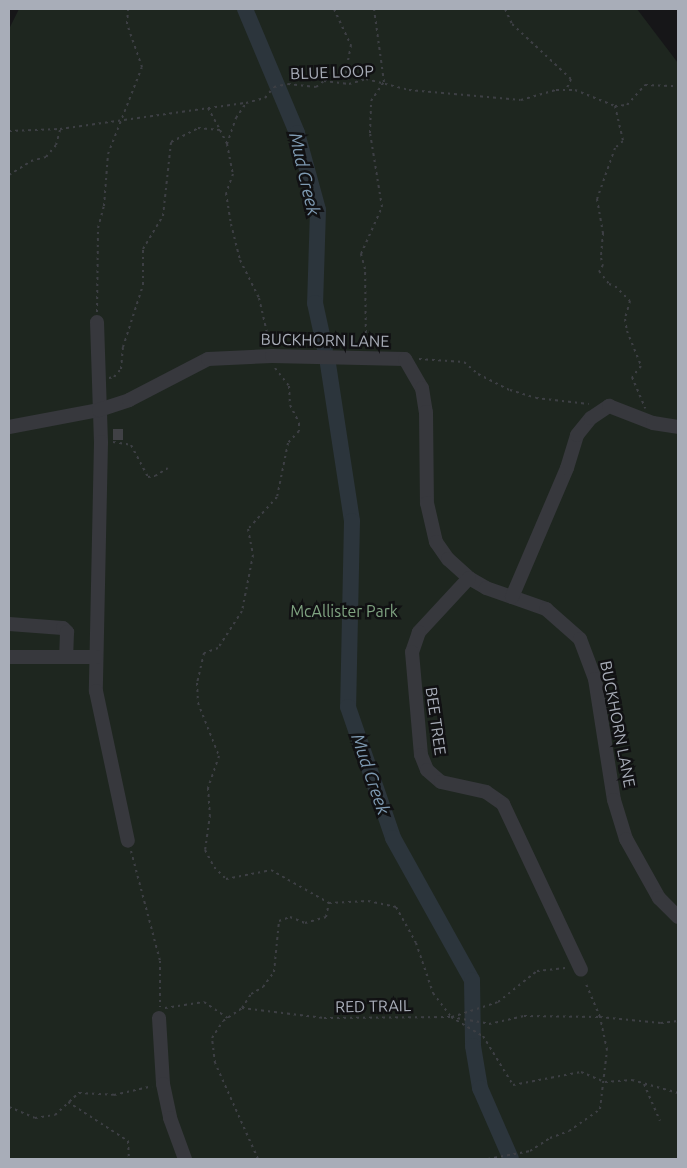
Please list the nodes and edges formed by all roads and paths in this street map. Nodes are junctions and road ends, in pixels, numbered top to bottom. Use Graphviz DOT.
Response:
graph roads {
  1 [pos="128,9"];
  2 [pos="334,9"];
  3 [pos="374,9"];
  4 [pos="505,9"];
  5 [pos="384,82"];
  6 [pos="350,84"];
  7 [pos="678,86"];
  8 [pos="566,90"];
  9 [pos="246,103"];
  10 [pos="615,106"];
  11 [pos="208,108"];
  12 [pos="122,118"];
  13 [pos="60,130"];
  14 [pos="220,130"];
  15 [pos="9,131"];
  16 [pos="227,144"];
  17 [pos="9,175"];
  18 [pos="97,322"];
  19 [pos="272,356"];
  20 [pos="366,356"];
  21 [pos="405,359"];
  22 [pos="98,380"];
  23 [pos="590,404"];
  24 [pos="99,410"];
  25 [pos="653,423"];
  26 [pos="9,427"];
  27 [pos="678,427"];
  28 [pos="101,442"];
  29 [pos="168,468"];
  30 [pos="468,578"];
  31 [pos="512,596"];
  32 [pos="9,624"];
  33 [pos="66,656"];
  34 [pos="9,657"];
  35 [pos="96,657"];
  36 [pos="128,841"];
  37 [pos="329,903"];
  38 [pos="678,918"];
  39 [pos="581,970"];
  40 [pos="242,1008"];
  41 [pos="451,1017"];
  42 [pos="600,1017"];
  43 [pos="160,1018"];
  44 [pos="228,1018"];
  45 [pos="678,1021"];
  46 [pos="163,1082"];
  47 [pos="605,1082"];
  48 [pos="644,1084"];
  49 [pos="678,1093"];
  50 [pos="68,1102"];
  51 [pos="9,1108"];
  52 [pos="660,1121"];
  53 [pos="129,1159"];
  54 [pos="185,1159"];
  55 [pos="258,1159"];
  56 [pos="488,1159"];
  1 -- 12 [label="path"];
  2 -- 6 [label="path"];
  3 -- 5 [label="path"];
  4 -- 8 [label="path"];
  5 -- 6 [label="path, BLUE LOOP"];
  5 -- 8 [label="path, BLUE LOOP"];
  5 -- 20 [label="path"];
  6 -- 9 [label="path, BLUE LOOP"];
  7 -- 10 [label="path"];
  8 -- 10 [label="path"];
  9 -- 11 [label="path, BLUE LOOP"];
  9 -- 16 [label="path"];
  10 -- 25 [label="path"];
  11 -- 12 [label="path, BLUE LOOP"];
  11 -- 14 [label="path"];
  12 -- 13 [label="path, BLUE LOOP"];
  12 -- 18 [label="path"];
  13 -- 15 [label="path, BLUE LOOP"];
  13 -- 17 [label="path"];
  14 -- 16 [label="path"];
  14 -- 22 [label="path"];
  16 -- 19 [label="path"];
  18 -- 22 [label="lane"];
  19 -- 20 [label="lane, BUCKHORN LANE"];
  19 -- 24 [label="lane, BUCKHORN LANE"];
  19 -- 37 [label="path"];
  20 -- 21 [label="lane, BUCKHORN LANE"];
  21 -- 23 [label="path"];
  21 -- 30 [label="lane, BUCKHORN LANE"];
  22 -- 24 [label="lane"];
  24 -- 26 [label="lane, BUCKHORN LANE"];
  24 -- 28 [label="lane"];
  25 -- 27 [label="lane"];
  25 -- 31 [label="lane"];
  28 -- 29 [label="path"];
  28 -- 35 [label="lane"];
  30 -- 31 [label="lane, BUCKHORN LANE"];
  30 -- 39 [label="lane, BEE TREE"];
  31 -- 38 [label="lane, BUCKHORN LANE"];
  32 -- 33 [label="lane"];
  33 -- 34 [label="lane"];
  33 -- 35 [label="lane"];
  35 -- 36 [label="lane"];
  36 -- 44 [label="path"];
  37 -- 40 [label="path"];
  37 -- 41 [label="path"];
  39 -- 41 [label="path"];
  39 -- 42 [label="path"];
  40 -- 41 [label="path, RED TRAIL"];
  40 -- 44 [label="path"];
  41 -- 42 [label="path, RED TRAIL"];
  41 -- 47 [label="path"];
  42 -- 45 [label="path, RED TRAIL"];
  42 -- 47 [label="path"];
  43 -- 46 [label="lane"];
  44 -- 55 [label="path"];
  46 -- 50 [label="path"];
  46 -- 54 [label="lane"];
  47 -- 48 [label="path"];
  47 -- 56 [label="path"];
  48 -- 49 [label="path"];
  48 -- 52 [label="path"];
  50 -- 51 [label="path"];
  50 -- 53 [label="path"];
}
